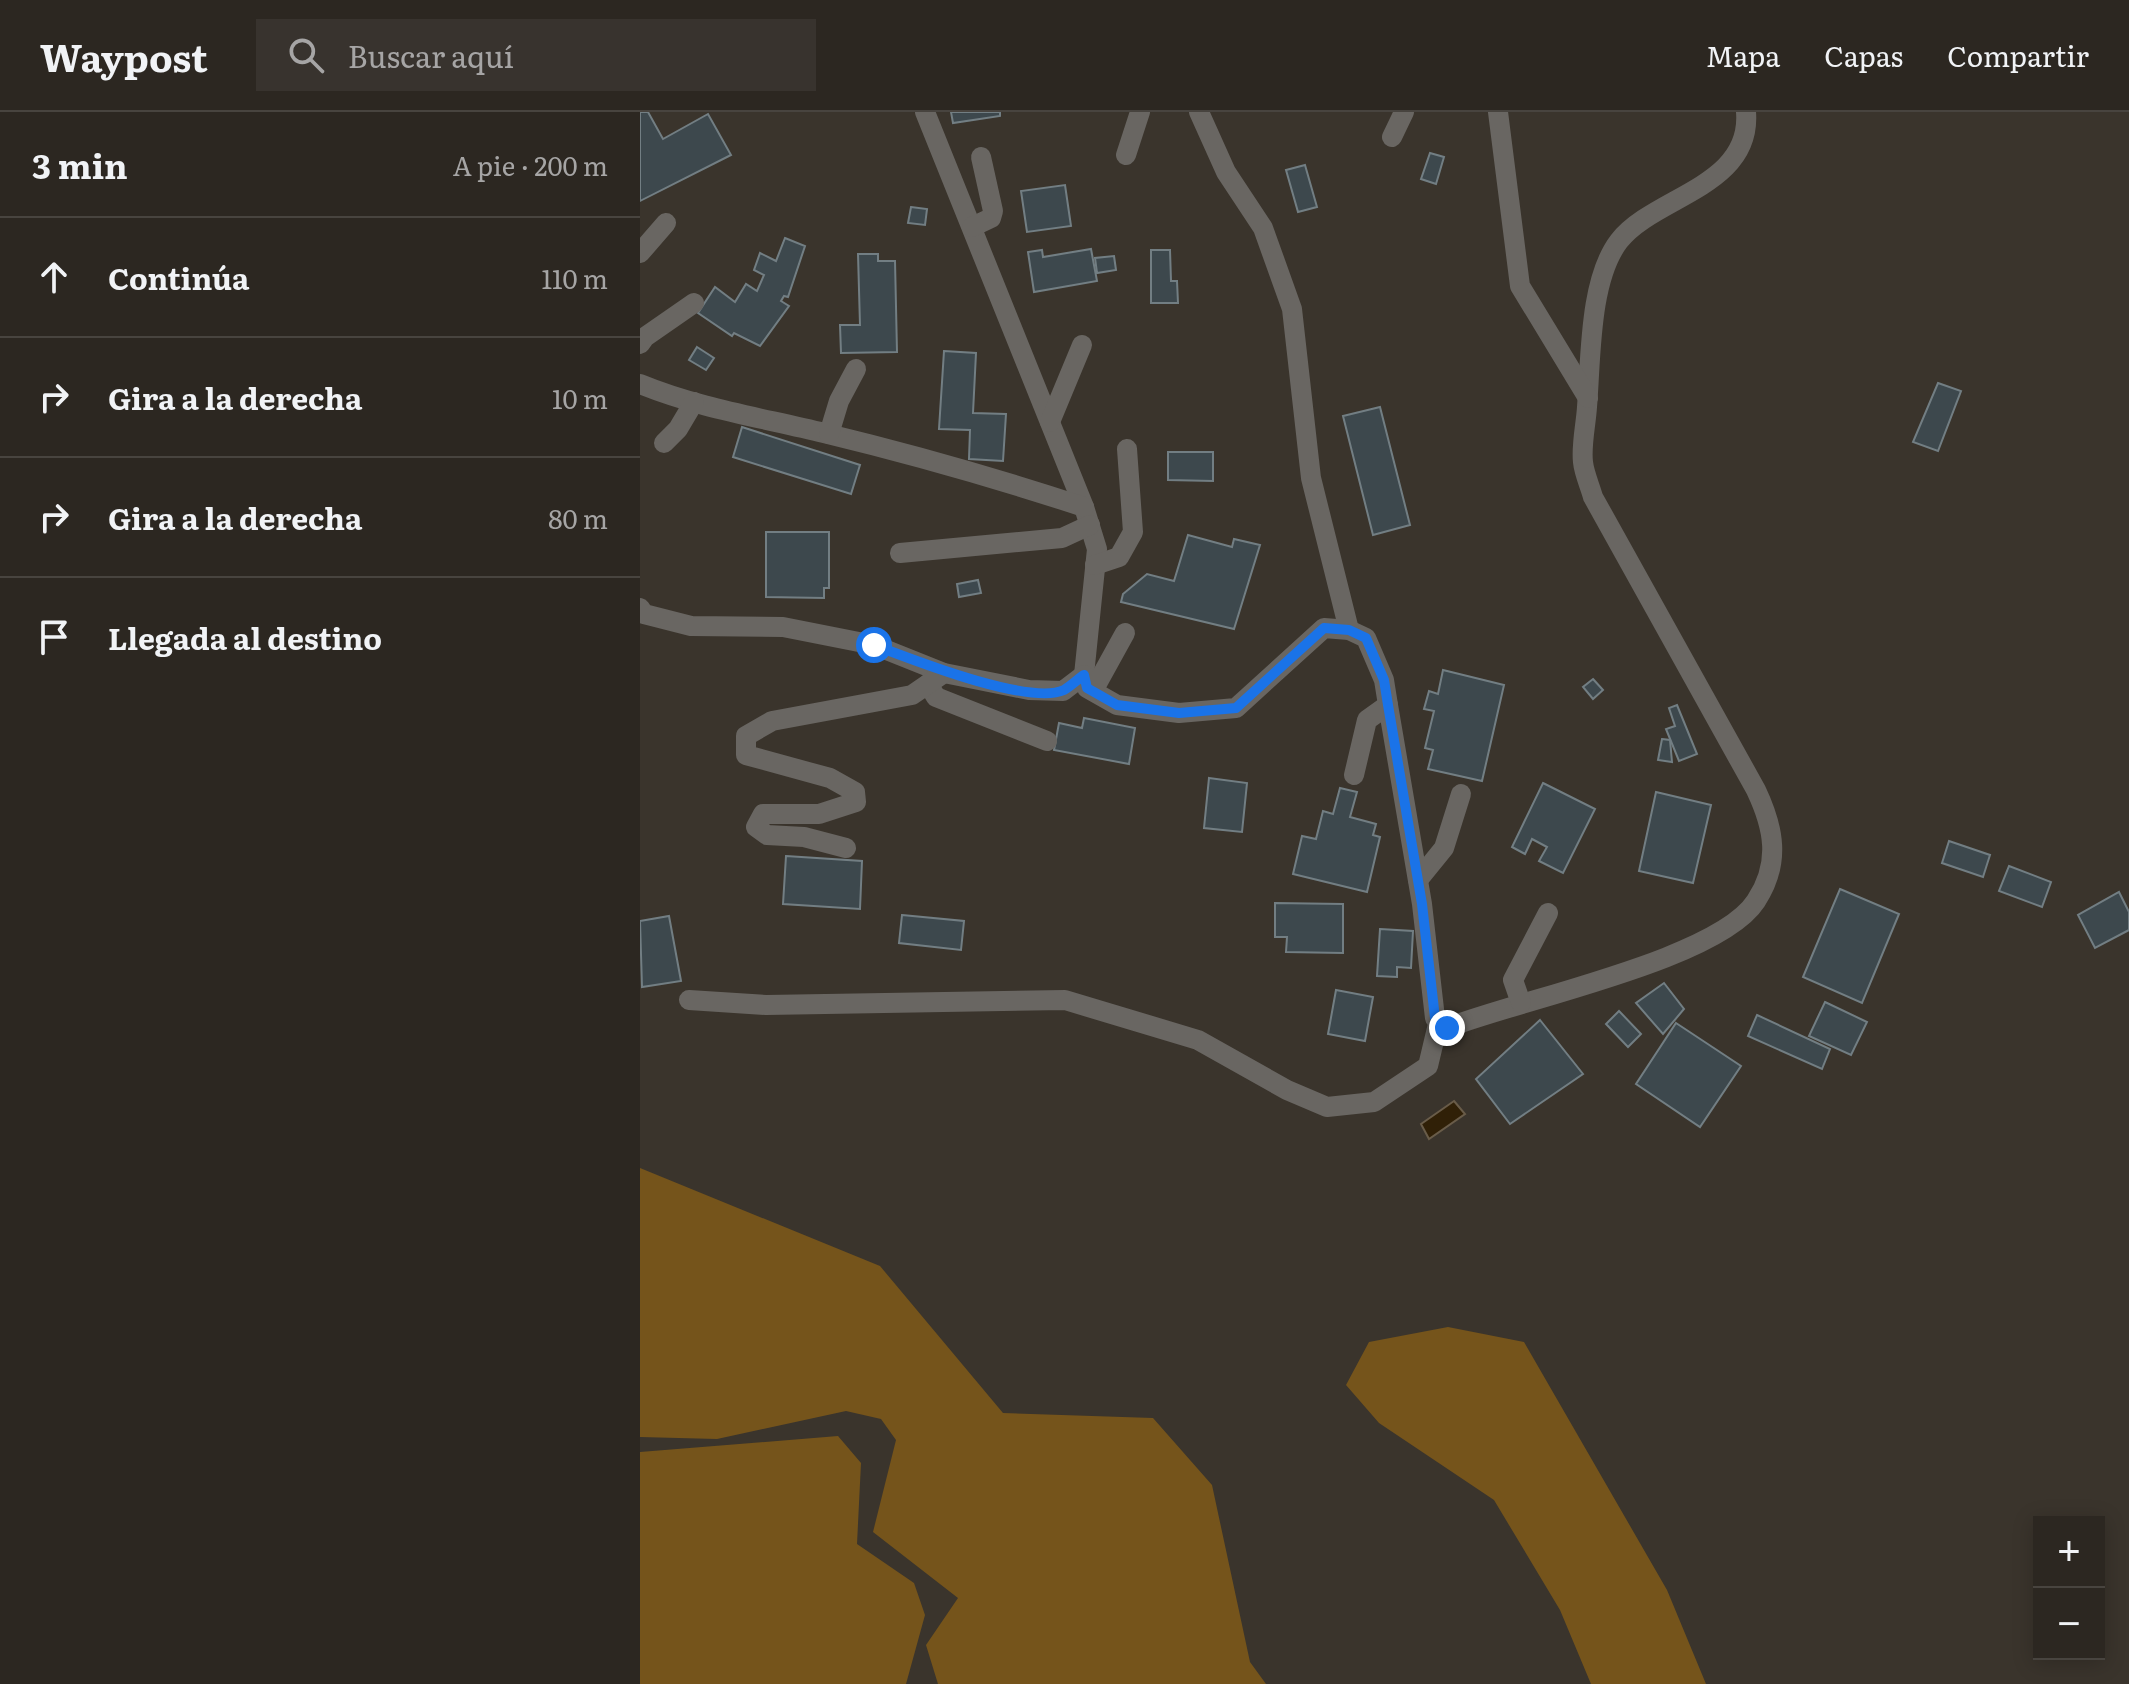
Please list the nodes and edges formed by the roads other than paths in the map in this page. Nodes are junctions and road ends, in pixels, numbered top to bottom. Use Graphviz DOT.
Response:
graph roads {
  1 [pos="925,112"];
  2 [pos="1140,112"];
  3 [pos="1199,112"];
  4 [pos="1404,112"];
  5 [pos="1498,112"];
  6 [pos="1746,112"];
  7 [pos="1392,137"];
  8 [pos="1126,155"];
  9 [pos="981,157"];
  10 [pos="666,223"];
  11 [pos="972,227"];
  12 [pos="640,253"];
  13 [pos="694,303"];
  14 [pos="640,344"];
  15 [pos="1082,345"];
  16 [pos="856,369"];
  17 [pos="640,384"];
  18 [pos="1588,398"];
  19 [pos="694,402"];
  20 [pos="1050,422"];
  21 [pos="829,434"];
  22 [pos="664,443"];
  23 [pos="1127,449"];
  24 [pos="1087,516"];
  25 [pos="900,553"];
  26 [pos="1095,565"];
  27 [pos="640,608"];
  28 [pos="1349,630"];
  29 [pos="1125,633"];
  30 [pos="936,678"];
  31 [pos="1089,683"];
  32 [pos="1388,705"];
  33 [pos="1047,741"];
  34 [pos="1354,775"];
  35 [pos="1461,794"];
  36 [pos="846,848"];
  37 [pos="1418,880"];
  38 [pos="1548,913"];
  39 [pos="689,1000"];
  40 [pos="1521,1003"];
  41 [pos="1438,1024"];
  1 -- 11 [label="street"];
  2 -- 8 [label="street"];
  3 -- 28 [label="street"];
  4 -- 7 [label="street"];
  5 -- 18 [label="street"];
  6 -- 18 [label="street"];
  9 -- 11 [label="street"];
  10 -- 12 [label="street"];
  11 -- 20 [label="street"];
  13 -- 14 [label="street"];
  15 -- 20 [label="street"];
  16 -- 21 [label="street"];
  17 -- 19 [label="street"];
  18 -- 40 [label="street"];
  19 -- 21 [label="street"];
  19 -- 22 [label="street"];
  20 -- 24 [label="street"];
  21 -- 24 [label="street"];
  23 -- 26 [label="street"];
  24 -- 25 [label="street"];
  24 -- 26 [label="street"];
  26 -- 31 [label="street"];
  27 -- 30 [label="street"];
  28 -- 31 [label="street"];
  28 -- 32 [label="street"];
  29 -- 31 [label="street"];
  30 -- 31 [label="street"];
  30 -- 33 [label="street"];
  30 -- 36 [label="street"];
  32 -- 34 [label="street"];
  32 -- 37 [label="street"];
  35 -- 37 [label="street"];
  37 -- 41 [label="street"];
  38 -- 40 [label="street"];
  39 -- 41 [label="street"];
  40 -- 41 [label="street"];
}
